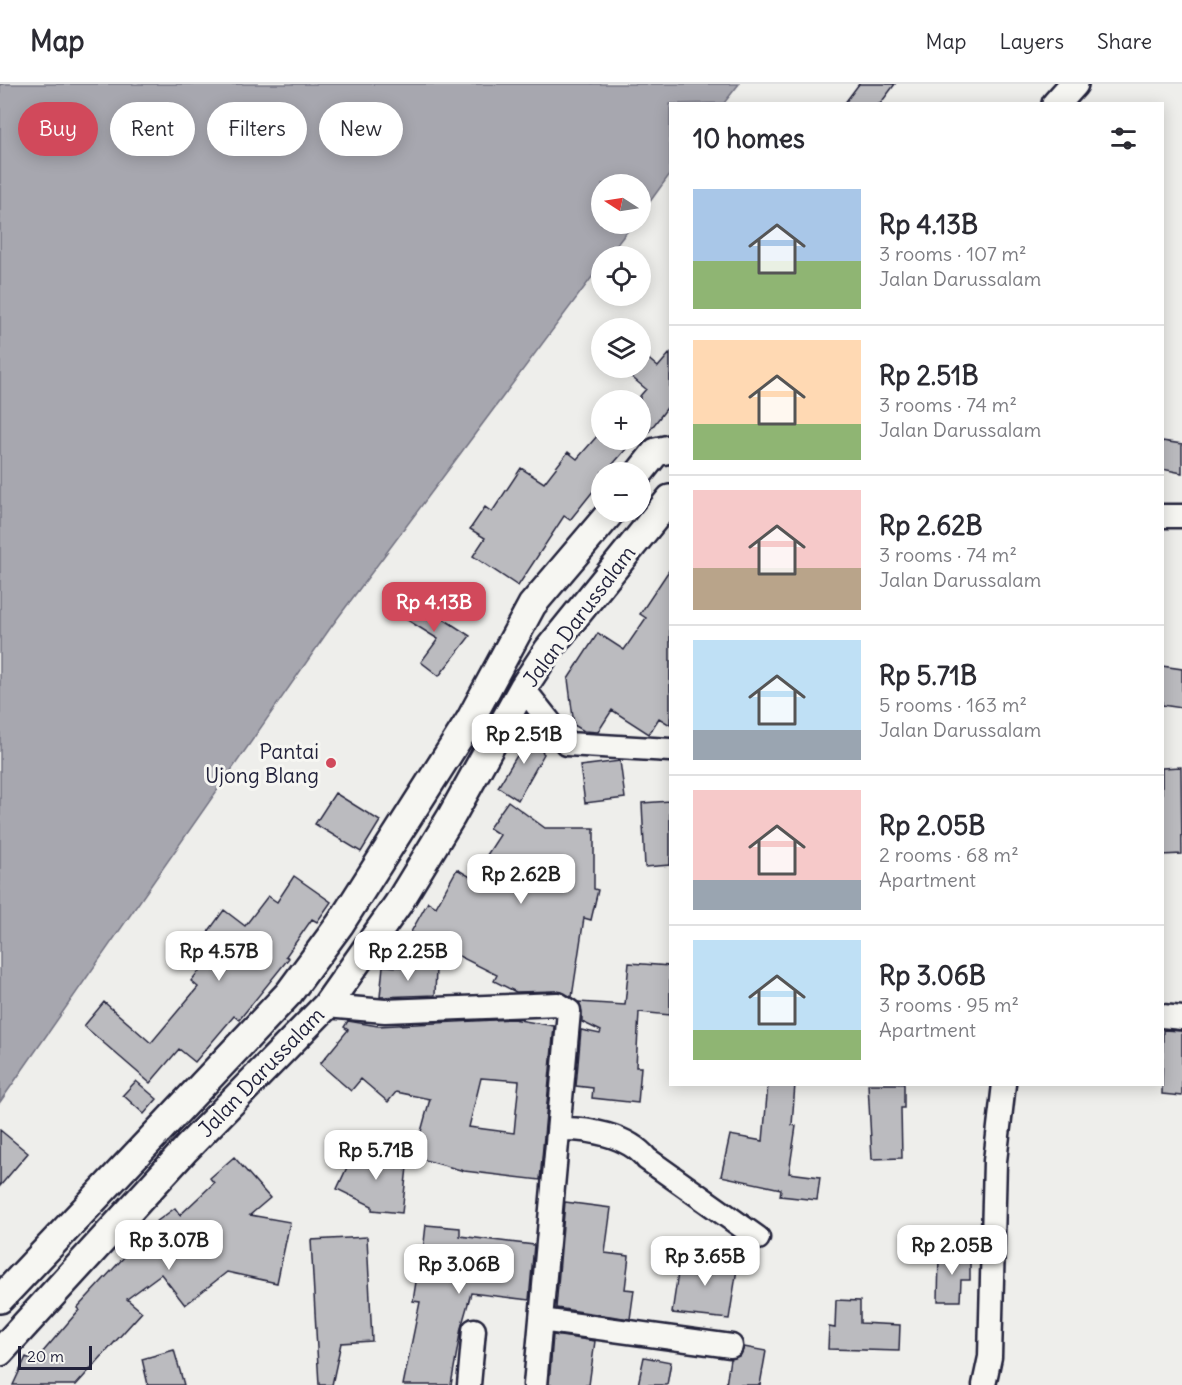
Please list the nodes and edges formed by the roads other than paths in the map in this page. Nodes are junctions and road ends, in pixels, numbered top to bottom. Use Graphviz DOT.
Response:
graph roads {
  1 [pos="1074,84"];
  2 [pos="1058,102"];
  3 [pos="669,500"];
  4 [pos="1164,516"];
  5 [pos="1182,516"];
  6 [pos="603,522"];
  7 [pos="523,688"];
  8 [pos="669,750"];
  9 [pos="326,1006"];
  10 [pos="1164,1016"];
  11 [pos="1182,1018"];
  12 [pos="1004,1086"];
  13 [pos="559,1129"];
  14 [pos="758,1238"];
  15 [pos="0,1299"];
  16 [pos="541,1320"];
  17 [pos="474,1330"];
  18 [pos="731,1346"];
  19 [pos="0,1352"];
  20 [pos="469,1385"];
  21 [pos="535,1385"];
  22 [pos="984,1385"];
  1 -- 2 [label="street"];
  3 -- 7 [label="street, Jalan Darussalam"];
  4 -- 5 [label="street"];
  6 -- 15 [label="street, Jalan Darussalam"];
  7 -- 8 [label="street"];
  7 -- 9 [label="street, Jalan Darussalam"];
  9 -- 13 [label="street"];
  9 -- 19 [label="street, Jalan Darussalam"];
  10 -- 11 [label="street"];
  12 -- 22 [label="street"];
  13 -- 14 [label="street"];
  13 -- 16 [label="street"];
  16 -- 18 [label="street"];
  16 -- 21 [label="street"];
  17 -- 20 [label="street"];
}
